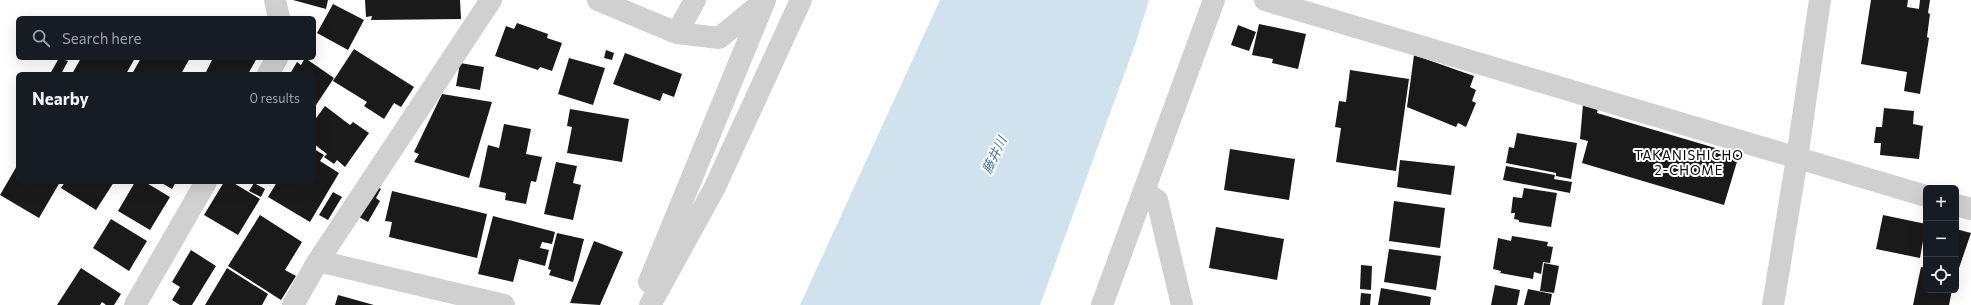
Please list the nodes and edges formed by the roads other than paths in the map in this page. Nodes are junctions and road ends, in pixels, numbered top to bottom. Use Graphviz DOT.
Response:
graph roads {
  1 [pos="275,0"];
  2 [pos="491,0"];
  3 [pos="598,0"];
  4 [pos="695,0"];
  5 [pos="765,0"];
  6 [pos="801,0"];
  7 [pos="1214,0"];
  8 [pos="1265,0"];
  9 [pos="1820,0"];
  10 [pos="279,16"];
  11 [pos="678,33"];
  12 [pos="276,60"];
  13 [pos="269,72"];
  14 [pos="1797,158"];
  15 [pos="205,184"];
  16 [pos="1144,192"];
  17 [pos="1923,195"];
  18 [pos="1959,206"];
  19 [pos="1971,209"];
  20 [pos="318,261"];
  21 [pos="135,305"];
  22 [pos="293,305"];
  23 [pos="504,305"];
  24 [pos="639,305"];
  25 [pos="650,305"];
  26 [pos="1102,305"];
  27 [pos="1182,305"];
  28 [pos="1773,305"];
  1 -- 10 [label="street"];
  2 -- 20 [label="street"];
  3 -- 11 [label="street"];
  4 -- 11 [label="street"];
  5 -- 11 [label="street"];
  5 -- 24 [label="street"];
  6 -- 25 [label="street"];
  7 -- 16 [label="street"];
  8 -- 14 [label="street"];
  9 -- 14 [label="street"];
  12 -- 13 [label="street"];
  14 -- 17 [label="street"];
  14 -- 28 [label="street"];
  15 -- 21 [label="street"];
  16 -- 26 [label="street"];
  16 -- 27 [label="street"];
  18 -- 19 [label="street"];
  20 -- 22 [label="street"];
  20 -- 23 [label="street"];
}
